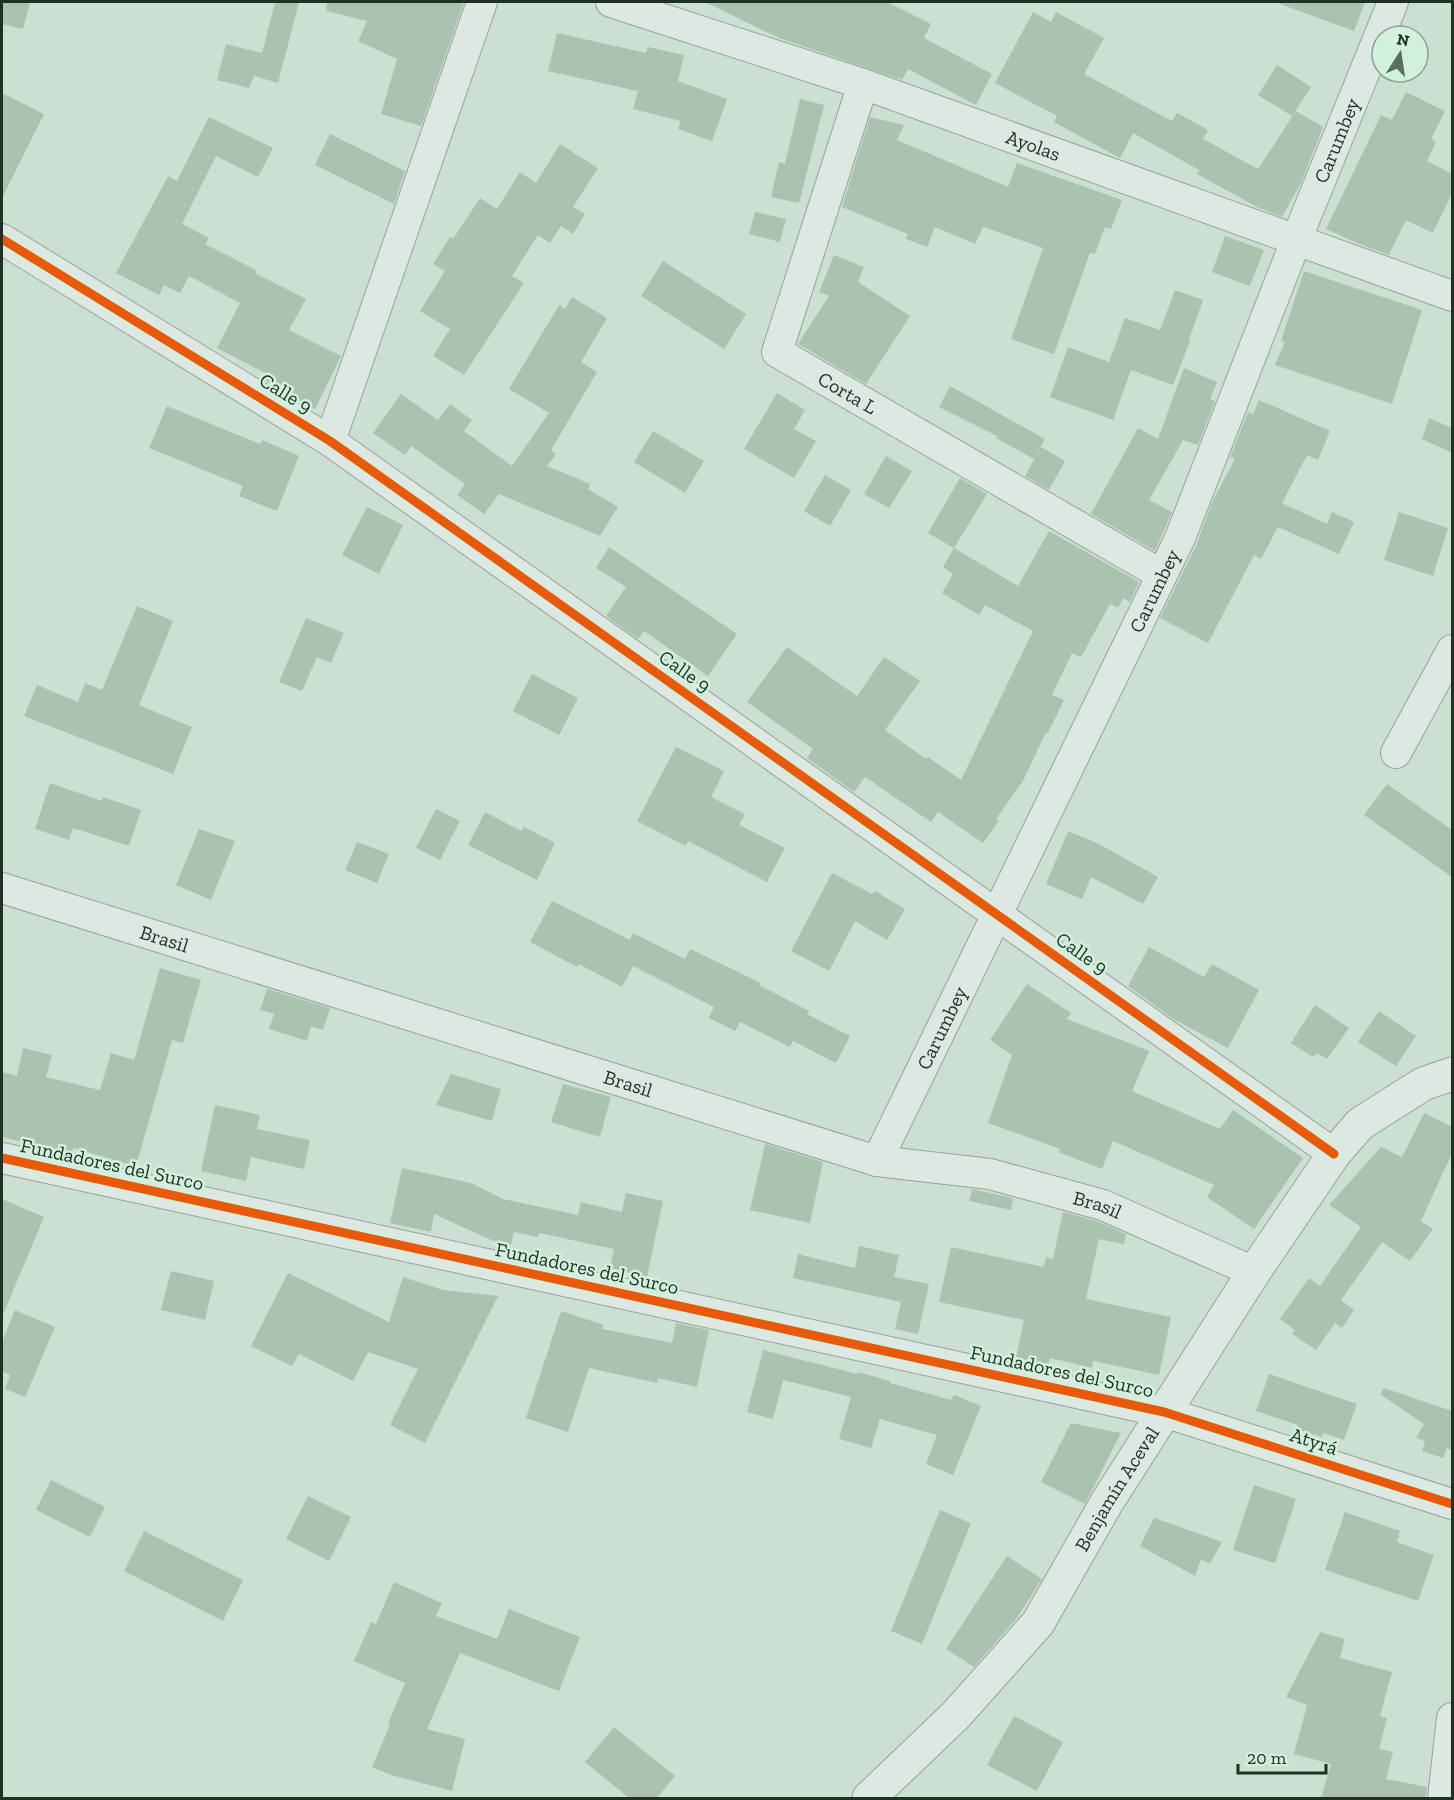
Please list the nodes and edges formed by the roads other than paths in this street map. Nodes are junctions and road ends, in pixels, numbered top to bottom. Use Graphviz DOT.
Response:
graph roads {
  1 [pos="482,2"];
  2 [pos="611,2"];
  3 [pos="1393,2"];
  4 [pos="863,84"];
  5 [pos="1297,238"];
  6 [pos="2,239"];
  7 [pos="1452,296"];
  8 [pos="330,441"];
  9 [pos="1162,575"];
  10 [pos="1452,650"];
  11 [pos="1396,753"];
  12 [pos="2,888"];
  13 [pos="997,914"];
  14 [pos="1452,1074"];
  15 [pos="1334,1154"];
  16 [pos="2,1158"];
  17 [pos="877,1161"];
  18 [pos="1254,1272"];
  19 [pos="1164,1412"];
  20 [pos="1452,1504"];
  21 [pos="1452,1718"];
  22 [pos="869,1798"];
  23 [pos="1443,1798"];
  1 -- 8 [label="street"];
  2 -- 4 [label="street, Ayolas"];
  3 -- 5 [label="street, Carumbey"];
  4 -- 5 [label="street, Ayolas"];
  4 -- 9 [label="street, Corta L"];
  5 -- 7 [label="street, Ayolas"];
  5 -- 9 [label="street, Carumbey"];
  6 -- 8 [label="street, Calle 9"];
  8 -- 13 [label="street, Calle 9"];
  9 -- 13 [label="street, Carumbey"];
  10 -- 11 [label="street"];
  12 -- 17 [label="street, Brasil"];
  13 -- 15 [label="street, Calle 9"];
  13 -- 17 [label="street, Carumbey"];
  14 -- 15 [label="street, Benjamín Aceval"];
  15 -- 18 [label="street, Benjamín Aceval"];
  16 -- 19 [label="street, Fundadores del Surco"];
  17 -- 18 [label="street, Brasil"];
  18 -- 19 [label="street, Benjamín Aceval"];
  19 -- 20 [label="street, Atyrá"];
  19 -- 22 [label="street, Benjamín Aceval"];
  21 -- 23 [label="street"];
}
